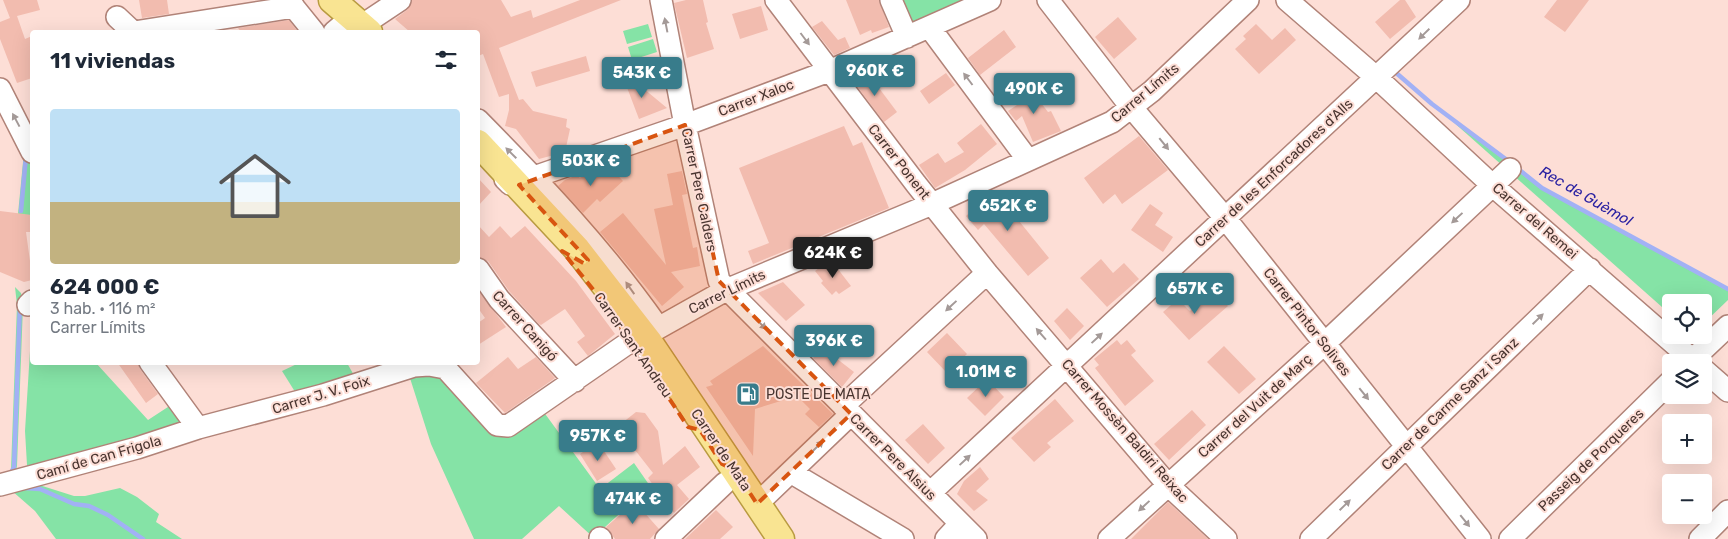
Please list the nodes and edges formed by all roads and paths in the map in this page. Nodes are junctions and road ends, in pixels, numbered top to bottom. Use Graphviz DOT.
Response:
graph roads {
  1 [pos="400,0"];
  2 [pos="661,0"];
  3 [pos="776,0"];
  4 [pos="891,0"];
  5 [pos="990,0"];
  6 [pos="1048,0"];
  7 [pos="1248,0"];
  8 [pos="1287,0"];
  9 [pos="1459,0"];
  10 [pos="291,3"];
  11 [pos="117,17"];
  12 [pos="350,23"];
  13 [pos="930,28"];
  14 [pos="132,30"];
  15 [pos="145,30"];
  16 [pos="312,30"];
  17 [pos="907,37"];
  18 [pos="829,70"];
  19 [pos="1377,78"];
  20 [pos="0,89"];
  21 [pos="1132,107"];
  22 [pos="480,123"];
  23 [pos="685,125"];
  24 [pos="480,145"];
  25 [pos="30,148"];
  26 [pos="480,153"];
  27 [pos="1028,160"];
  28 [pos="480,161"];
  29 [pos="1510,169"];
  30 [pos="526,181"];
  31 [pos="1492,185"];
  32 [pos="932,204"];
  33 [pos="1225,218"];
  34 [pos="1590,269"];
  35 [pos="480,271"];
  36 [pos="987,273"];
  37 [pos="726,290"];
  38 [pos="1728,326"];
  39 [pos="639,338"];
  40 [pos="1324,344"];
  41 [pos="1728,345"];
  42 [pos="1685,354"];
  43 [pos="1706,354"];
  44 [pos="1712,355"];
  45 [pos="152,365"];
  46 [pos="442,365"];
  47 [pos="1068,365"];
  48 [pos="1712,378"];
  49 [pos="575,381"];
  50 [pos="1662,390"];
  51 [pos="1728,391"];
  52 [pos="1668,404"];
  53 [pos="847,410"];
  54 [pos="198,428"];
  55 [pos="1406,446"];
  56 [pos="792,472"];
  57 [pos="730,477"];
  58 [pos="0,485"];
  59 [pos="1168,485"];
  60 [pos="930,493"];
  61 [pos="757,504"];
  62 [pos="1728,512"];
  63 [pos="953,531"];
  64 [pos="666,539"];
  65 [pos="780,539"];
  66 [pos="903,539"];
  67 [pos="976,539"];
  68 [pos="1109,539"];
  69 [pos="1226,539"];
  70 [pos="1310,539"];
  71 [pos="1480,539"];
  72 [pos="1510,539"];
  73 [pos="1528,539"];
  74 [pos="1700,539"];
  1 -- 12 [label="street"];
  23 -- 2 [label="street, Carrer Pere Calders, one-way"];
  3 -- 18 [label="street, Carrer Ponent, one-way"];
  4 -- 17 [label="street"];
  5 -- 13 [label="street, Carrer Xaloc"];
  6 -- 21 [label="street, Carrer Pintor Solives"];
  7 -- 21 [label="street, Carrer Límits"];
  8 -- 19 [label="street, Carrer del Remei"];
  9 -- 19 [label="street, Carrer de les Enforcadores d'Alls, one-way"];
  10 -- 15 [label="street"];
  10 -- 16 [label="street"];
  11 -- 14 [label="street"];
  13 -- 17 [label="street, Carrer Xaloc"];
  27 -- 13 [label="street, one-way"];
  17 -- 18 [label="street, Carrer Xaloc"];
  18 -- 23 [label="street, Carrer Xaloc"];
  18 -- 32 [label="street, Carrer Ponent"];
  19 -- 31 [label="street, Carrer del Remei"];
  19 -- 33 [label="street, Carrer de les Enforcadores d'Alls"];
  25 -- 20 [label="street, one-way"];
  21 -- 27 [label="street, Carrer Límits"];
  21 -- 33 [label="street, Carrer Pintor Solives, one-way"];
  30 -- 22 [label="street, one-way"];
  23 -- 30 [label="street, Carrer Xaloc"];
  23 -- 37 [label="street, Carrer Pere Calders"];
  24 -- 30 [label="main road, Carrer Sant Andreu"];
  26 -- 30 [label="street"];
  27 -- 32 [label="street, Carrer Límits"];
  28 -- 39 [label="main road, Carrer Sant Andreu"];
  29 -- 31 [label="street, Carrer del Vuit de Març"];
  39 -- 30 [label="main road, Carrer Sant Andreu, one-way"];
  31 -- 34 [label="street, Carrer del Remei"];
  31 -- 40 [label="street, Carrer del Vuit de Març, one-way"];
  32 -- 36 [label="street, Carrer Mossèn Baldiri Reixac"];
  32 -- 37 [label="street, Carrer Límits"];
  33 -- 40 [label="street, Carrer Pintor Solives"];
  47 -- 33 [label="street, Carrer de les Enforcadores d'Alls, one-way"];
  34 -- 42 [label="street, Carrer del Remei"];
  55 -- 34 [label="street, Carrer de Carme Sanz i Sanz, one-way"];
  35 -- 49 [label="street, Carrer Canigó"];
  47 -- 36 [label="street, Carrer Mossèn Baldiri Reixac, one-way"];
  36 -- 53 [label="street, one-way"];
  37 -- 39 [label="street, Carrer Límits"];
  37 -- 53 [label="street, Carrer Pere Alsius, one-way"];
  38 -- 43 [label="street"];
  39 -- 49 [label="street, Carrer Límits"];
  39 -- 57 [label="main road, Carrer de Mata"];
  39 -- 57 [label="main road, Carrer Sant Andreu"];
  40 -- 55 [label="street, Carrer Pintor Solives, one-way"];
  40 -- 59 [label="street, Carrer del Vuit de Març"];
  41 -- 44 [label="street"];
  45 -- 54 [label="street"];
  46 -- 49 [label="street, Carrer Límits"];
  46 -- 54 [label="street, Carrer J. V. Foix"];
  47 -- 59 [label="street, Carrer Mossèn Baldiri Reixac"];
  60 -- 47 [label="street, Carrer de les Enforcadores d'Alls, one-way"];
  48 -- 51 [label="street, Carrer del Remei"];
  50 -- 72 [label="street, Passeig de Porqueres"];
  52 -- 73 [label="street, Passeig de Porqueres"];
  56 -- 53 [label="street, one-way"];
  53 -- 60 [label="street, Carrer Pere Alsius"];
  54 -- 58 [label="street, Camí de Can Frigola"];
  70 -- 55 [label="street, Carrer de Carme Sanz i Sanz, one-way"];
  55 -- 71 [label="street, Carrer Pintor Solives, one-way"];
  56 -- 61 [label="street"];
  56 -- 66 [label="street"];
  57 -- 61 [label="main road, Carrer de Mata"];
  57 -- 64 [label="street"];
  57 -- 65 [label="main road, Carrer Sant Andreu"];
  59 -- 68 [label="street, Carrer del Vuit de Març, one-way"];
  59 -- 69 [label="street, Carrer Mossèn Baldiri Reixac"];
  60 -- 63 [label="street, Carrer Pere Alsius"];
  61 -- 65 [label="main road, Carrer de Mata"];
  62 -- 74 [label="street"];
  63 -- 67 [label="street, Carrer Pere Alsius"];
}
